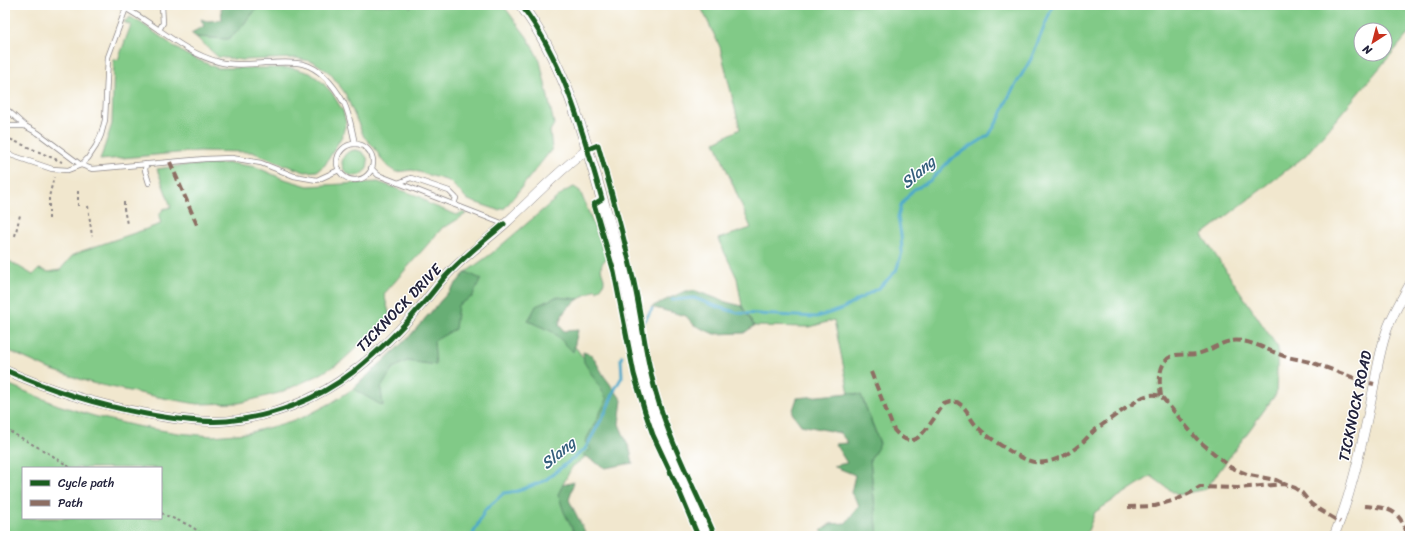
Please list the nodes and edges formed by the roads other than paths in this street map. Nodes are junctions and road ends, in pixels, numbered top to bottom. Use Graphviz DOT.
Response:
graph roads {
  1 [pos="119,5"];
  2 [pos="162,5"];
  3 [pos="526,7"];
  4 [pos="126,8"];
  5 [pos="159,30"];
  6 [pos="5,108"];
  7 [pos="5,126"];
  8 [pos="25,126"];
  9 [pos="355,144"];
  10 [pos="588,149"];
  11 [pos="5,153"];
  12 [pos="146,164"];
  13 [pos="81,165"];
  14 [pos="371,168"];
  15 [pos="339,170"];
  16 [pos="149,183"];
  17 [pos="398,183"];
  18 [pos="454,204"];
  19 [pos="504,224"];
  20 [pos="1410,284"];
  21 [pos="5,370"];
  22 [pos="706,536"];
  23 [pos="1334,536"];
  1 -- 4 [label="lane"];
  2 -- 5 [label="lane"];
  3 -- 10 [label="street"];
  4 -- 5 [label="lane"];
  4 -- 13 [label="lane"];
  5 -- 9 [label="lane"];
  6 -- 8 [label="lane"];
  7 -- 8 [label="lane"];
  8 -- 13 [label="lane"];
  9 -- 14 [label="lane"];
  9 -- 15 [label="lane"];
  10 -- 19 [label="street, TICKNOCK DRIVE"];
  10 -- 22 [label="street"];
  11 -- 13 [label="lane"];
  12 -- 13 [label="lane"];
  12 -- 15 [label="lane"];
  12 -- 16 [label="lane"];
  14 -- 15 [label="lane"];
  14 -- 17 [label="lane"];
  17 -- 18 [label="lane"];
  17 -- 18 [label="lane"];
  18 -- 19 [label="lane"];
  19 -- 21 [label="street, TICKNOCK DRIVE"];
  20 -- 23 [label="street, TICKNOCK ROAD"];
}
